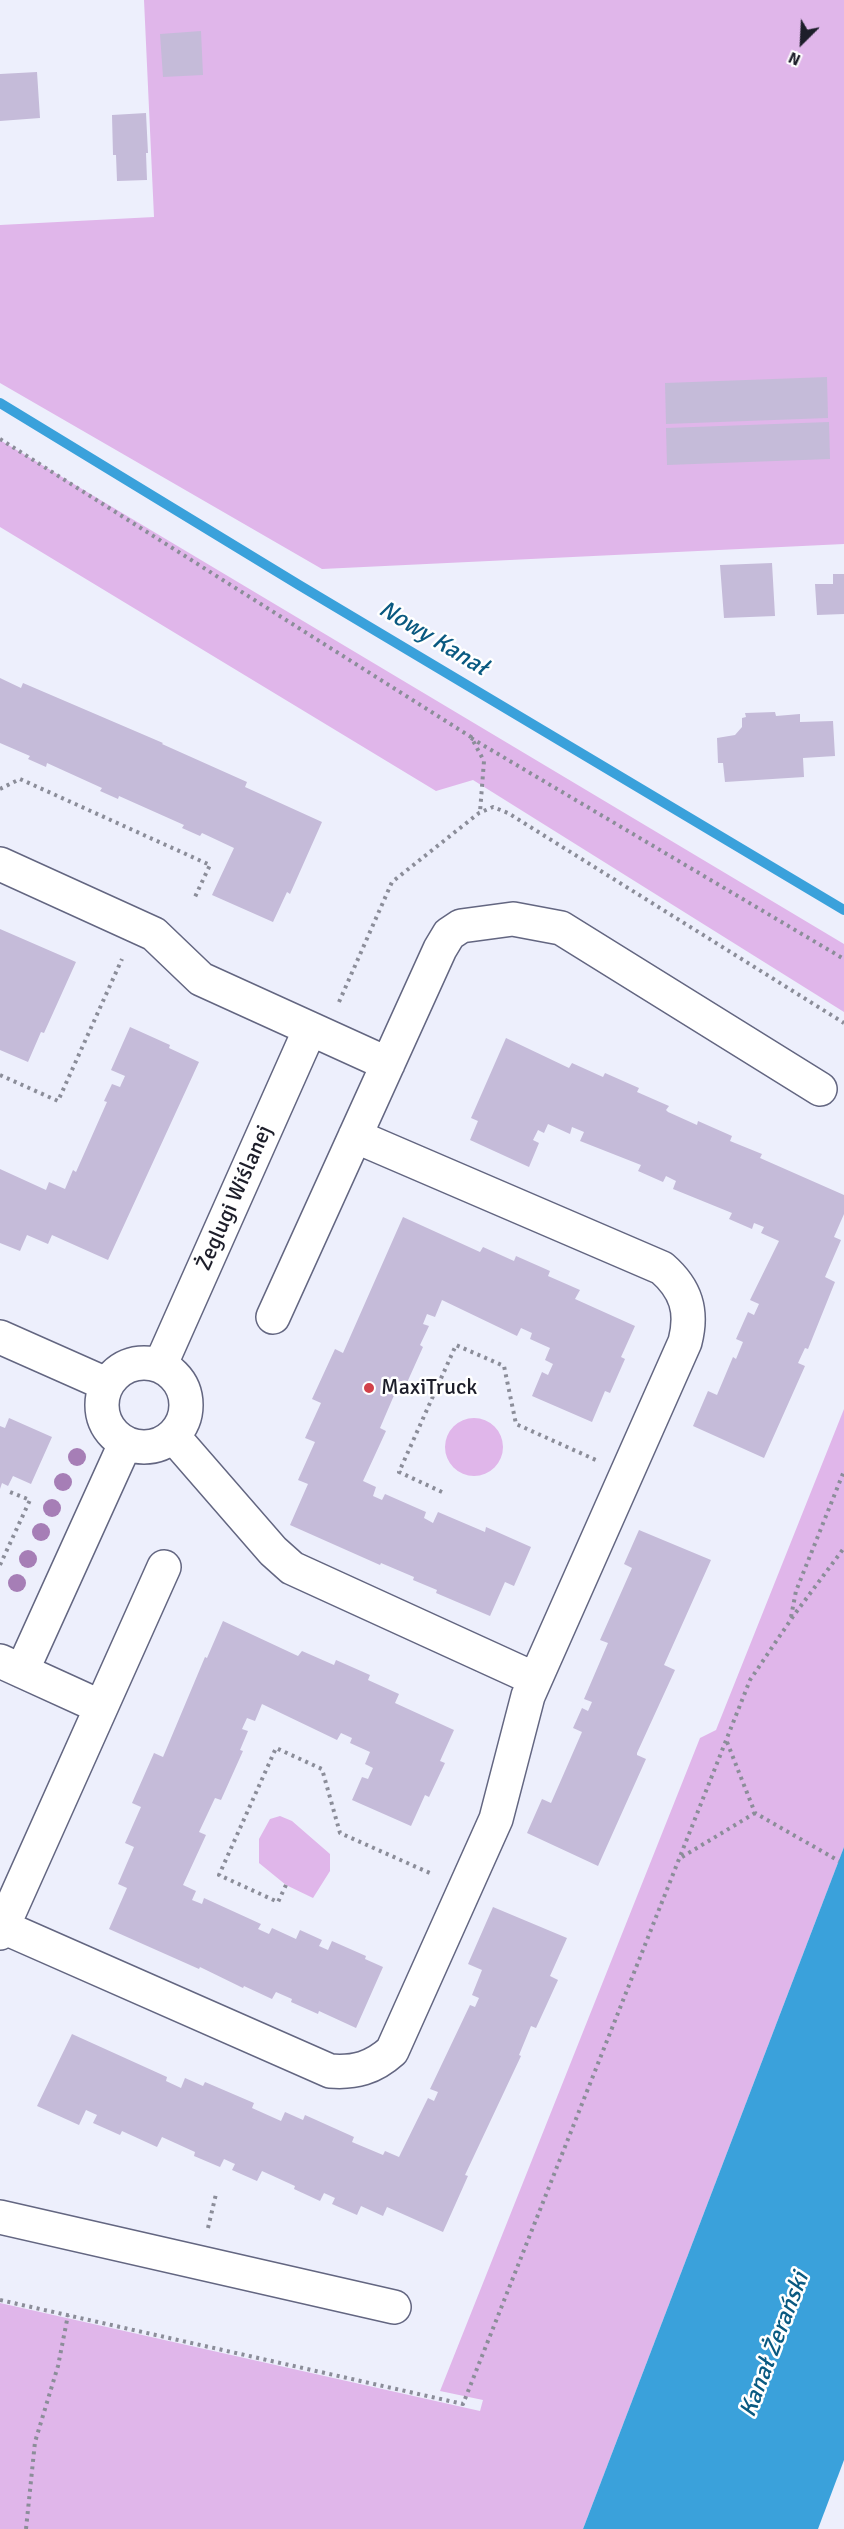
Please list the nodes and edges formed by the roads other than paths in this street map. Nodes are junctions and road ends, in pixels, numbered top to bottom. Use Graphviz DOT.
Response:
graph roads {
  1 [pos="0,864"];
  2 [pos="310,1029"];
  3 [pos="388,1064"];
  4 [pos="820,1089"];
  5 [pos="355,1136"];
  6 [pos="273,1317"];
  7 [pos="0,1337"];
  8 [pos="160,1366"];
  9 [pos="106,1384"];
  10 [pos="173,1436"];
  11 [pos="125,1444"];
  12 [pos="164,1567"];
  13 [pos="11,1666"];
  14 [pos="535,1678"];
  15 [pos="101,1707"];
  16 [pos="1,1930"];
  17 [pos="0,2217"];
  18 [pos="394,2307"];
  1 -- 2 [label="street"];
  2 -- 3 [label="street"];
  2 -- 8 [label="street, Żeglugi Wiślanej"];
  3 -- 4 [label="street"];
  3 -- 5 [label="street"];
  5 -- 6 [label="street"];
  5 -- 14 [label="street"];
  7 -- 9 [label="street"];
  8 -- 9 [label="street"];
  8 -- 10 [label="street"];
  9 -- 11 [label="street"];
  10 -- 11 [label="street"];
  10 -- 14 [label="street"];
  11 -- 13 [label="street"];
  12 -- 15 [label="street"];
  13 -- 15 [label="street"];
  14 -- 16 [label="street"];
  15 -- 16 [label="street"];
  17 -- 18 [label="street"];
}
